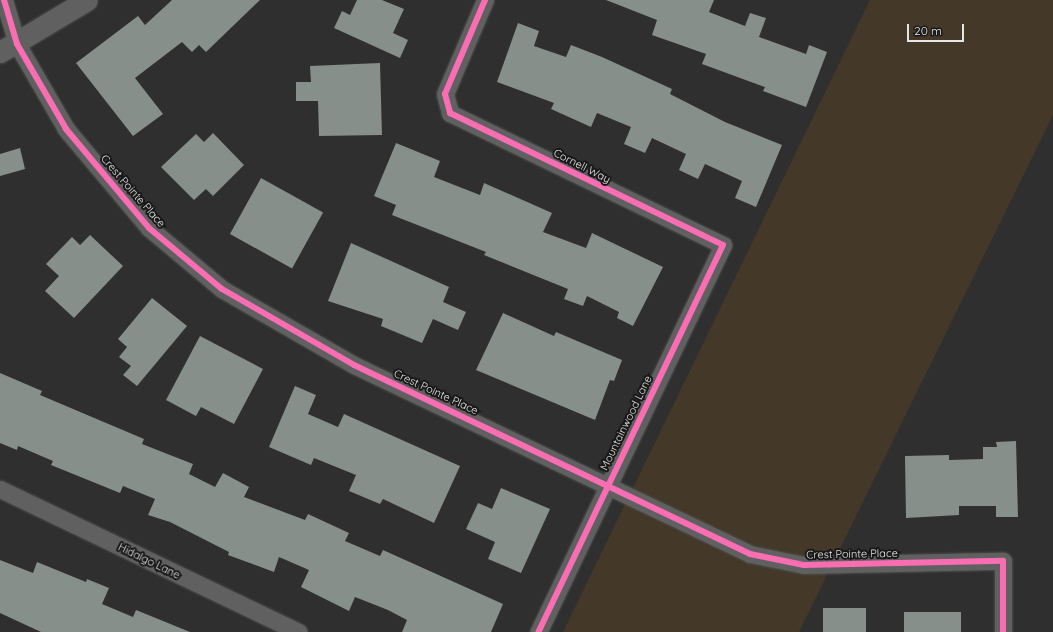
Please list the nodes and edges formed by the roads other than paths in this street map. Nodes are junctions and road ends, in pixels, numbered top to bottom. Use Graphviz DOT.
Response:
graph roads {
  1 [pos="4,0"];
  2 [pos="87,0"];
  3 [pos="485,0"];
  4 [pos="9,48"];
  5 [pos="723,245"];
  6 [pos="608,486"];
  7 [pos="0,489"];
  8 [pos="298,632"];
  9 [pos="538,632"];
  10 [pos="1003,632"];
  1 -- 4 [label="street, Crest Pointe Place"];
  2 -- 4 [label="street"];
  3 -- 5 [label="street, Cornell Way"];
  4 -- 6 [label="street, Crest Pointe Place"];
  5 -- 6 [label="street, Mountainwood Lane"];
  6 -- 9 [label="street, Mountainwood Lane"];
  6 -- 10 [label="street, Crest Pointe Place"];
  7 -- 8 [label="street, Hidalgo Lane"];
}
